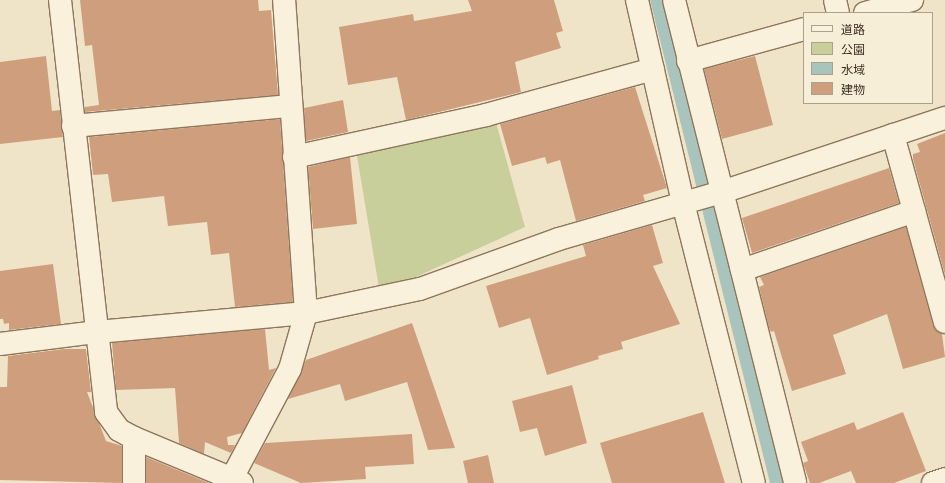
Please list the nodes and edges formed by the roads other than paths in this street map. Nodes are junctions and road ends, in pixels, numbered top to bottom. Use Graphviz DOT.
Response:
graph roads {
  1 [pos="60,0"];
  2 [pos="284,0"];
  3 [pos="637,0"];
  4 [pos="674,0"];
  5 [pos="835,0"];
  6 [pos="912,0"];
  7 [pos="838,12"];
  8 [pos="869,12"];
  9 [pos="803,29"];
  10 [pos="688,61"];
  11 [pos="653,69"];
  12 [pos="290,106"];
  13 [pos="945,118"];
  14 [pos="73,126"];
  15 [pos="893,135"];
  16 [pos="294,157"];
  17 [pos="718,193"];
  18 [pos="688,202"];
  19 [pos="914,211"];
  20 [pos="742,270"];
  21 [pos="306,314"];
  22 [pos="945,322"];
  23 [pos="97,332"];
  24 [pos="0,344"];
  25 [pos="134,438"];
  26 [pos="945,479"];
  27 [pos="231,480"];
  28 [pos="134,483"];
  29 [pos="754,483"];
  30 [pos="795,483"];
  31 [pos="933,483"];
  1 -- 14 [label="street"];
  2 -- 12 [label="street"];
  3 -- 11 [label="street"];
  4 -- 10 [label="street"];
  5 -- 7 [label="street"];
  6 -- 8 [label="street"];
  9 -- 10 [label="street"];
  10 -- 17 [label="street"];
  11 -- 16 [label="street"];
  11 -- 18 [label="street"];
  12 -- 14 [label="street"];
  12 -- 16 [label="street"];
  13 -- 15 [label="street"];
  14 -- 23 [label="street"];
  15 -- 17 [label="street"];
  15 -- 19 [label="street"];
  16 -- 21 [label="street"];
  17 -- 18 [label="street"];
  17 -- 20 [label="street"];
  18 -- 21 [label="street"];
  18 -- 29 [label="street"];
  19 -- 20 [label="street"];
  19 -- 22 [label="street"];
  20 -- 30 [label="street"];
  21 -- 23 [label="street"];
  21 -- 27 [label="street"];
  23 -- 24 [label="street"];
  23 -- 25 [label="street"];
  25 -- 27 [label="street"];
  25 -- 28 [label="street"];
  26 -- 31 [label="street"];
}
